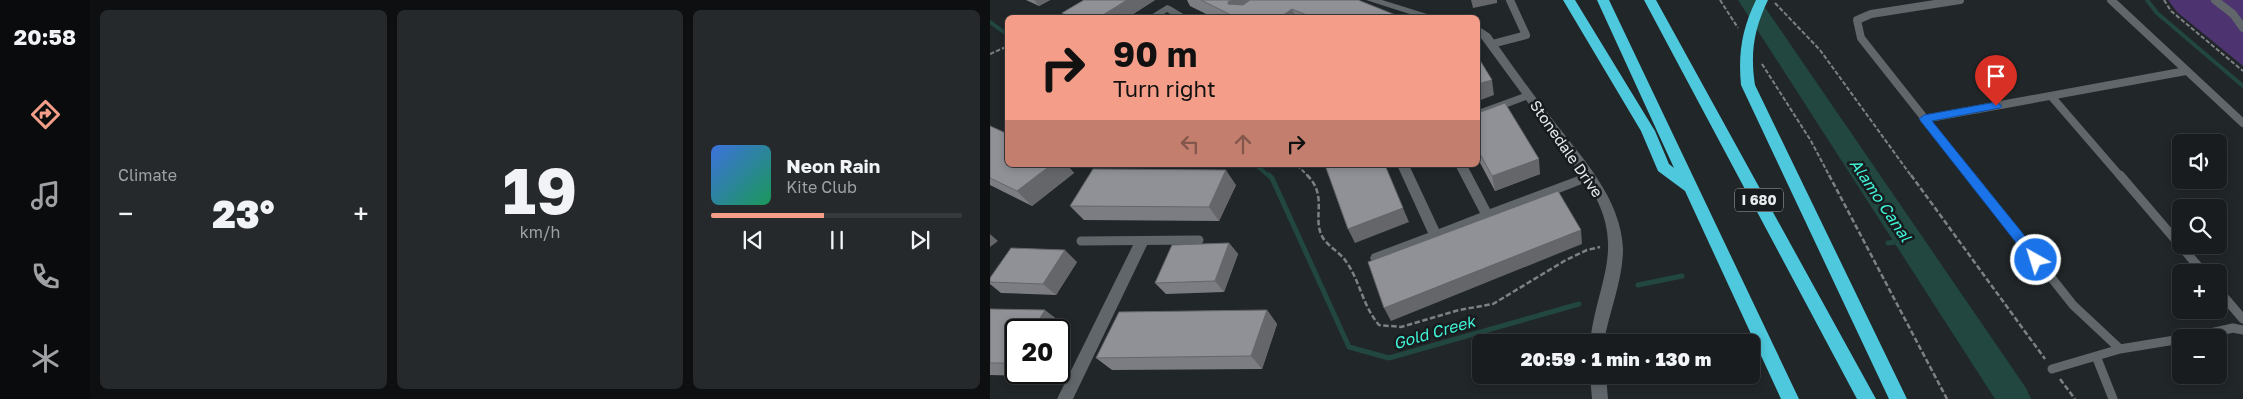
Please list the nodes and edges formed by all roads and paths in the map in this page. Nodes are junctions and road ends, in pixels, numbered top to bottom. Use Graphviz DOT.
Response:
graph roads {
  1 [pos="1371,0"];
  2 [pos="1510,0"];
  3 [pos="1568,0"];
  4 [pos="1602,0"];
  5 [pos="1650,0"];
  6 [pos="1720,0"];
  7 [pos="1762,0"];
  8 [pos="1773,0"];
  9 [pos="1960,0"];
  10 [pos="2111,0"];
  11 [pos="2164,0"];
  12 [pos="2215,0"];
  13 [pos="1156,15"];
  14 [pos="1180,15"];
  15 [pos="1424,15"];
  16 [pos="2243,28"];
  17 [pos="1480,31"];
  18 [pos="1740,31"];
  19 [pos="1492,44"];
  20 [pos="1005,47"];
  21 [pos="990,54"];
  22 [pos="1761,62"];
  23 [pos="2186,71"];
  24 [pos="2243,71"];
  25 [pos="1529,95"];
  26 [pos="2051,96"];
  27 [pos="1480,113"];
  28 [pos="1924,119"];
  29 [pos="2243,123"];
  30 [pos="1299,167"];
  31 [pos="1404,167"];
  32 [pos="1462,167"];
  33 [pos="1588,176"];
  34 [pos="1692,190"];
  35 [pos="1487,215"];
  36 [pos="1436,235"];
  37 [pos="1199,240"];
  38 [pos="1081,241"];
  39 [pos="1142,241"];
  40 [pos="1616,244"];
  41 [pos="1377,258"];
  42 [pos="2196,264"];
  43 [pos="2227,300"];
  44 [pos="2243,319"];
  45 [pos="2227,330"];
  46 [pos="2243,330"];
  47 [pos="1599,334"];
  48 [pos="2172,340"];
  49 [pos="2120,349"];
  50 [pos="2096,356"];
  51 [pos="2052,369"];
  52 [pos="1599,384"];
  53 [pos="1065,399"];
  54 [pos="1600,399"];
  55 [pos="1790,399"];
  56 [pos="1867,399"];
  57 [pos="1898,399"];
  58 [pos="1947,399"];
  59 [pos="2075,399"];
  60 [pos="2112,399"];
  1 -- 15 [label="street"];
  2 -- 19 [label="lane"];
  3 -- 34 [label="highway"];
  4 -- 34 [label="highway"];
  5 -- 56 [label="highway, I 680"];
  6 -- 18 [label="path"];
  7 -- 57 [label="highway"];
  8 -- 51 [label="path"];
  9 -- 28 [label="lane"];
  10 -- 23 [label="lane"];
  11 -- 24 [label="path"];
  12 -- 16 [label="lane"];
  13 -- 14 [label="street"];
  17 -- 19 [label="street, Stonedale Drive"];
  19 -- 25 [label="street, Stonedale Drive"];
  20 -- 21 [label="path"];
  22 -- 58 [label="path"];
  23 -- 26 [label="lane"];
  23 -- 29 [label="lane"];
  25 -- 27 [label="street"];
  25 -- 33 [label="street, Stonedale Drive"];
  26 -- 28 [label="lane"];
  26 -- 42 [label="lane"];
  28 -- 49 [label="lane"];
  30 -- 40 [label="path"];
  31 -- 36 [label="street"];
  32 -- 35 [label="street"];
  33 -- 35 [label="street"];
  33 -- 40 [label="street, Stonedale Drive"];
  34 -- 55 [label="highway"];
  35 -- 36 [label="street"];
  36 -- 41 [label="street"];
  37 -- 39 [label="lane"];
  38 -- 39 [label="lane"];
  39 -- 53 [label="street"];
  40 -- 47 [label="street, Stonedale Drive"];
  43 -- 44 [label="lane"];
  45 -- 46 [label="lane"];
  48 -- 49 [label="lane"];
  49 -- 50 [label="lane"];
  50 -- 51 [label="lane"];
  50 -- 60 [label="lane"];
  51 -- 59 [label="path"];
  52 -- 54 [label="street"];
}
